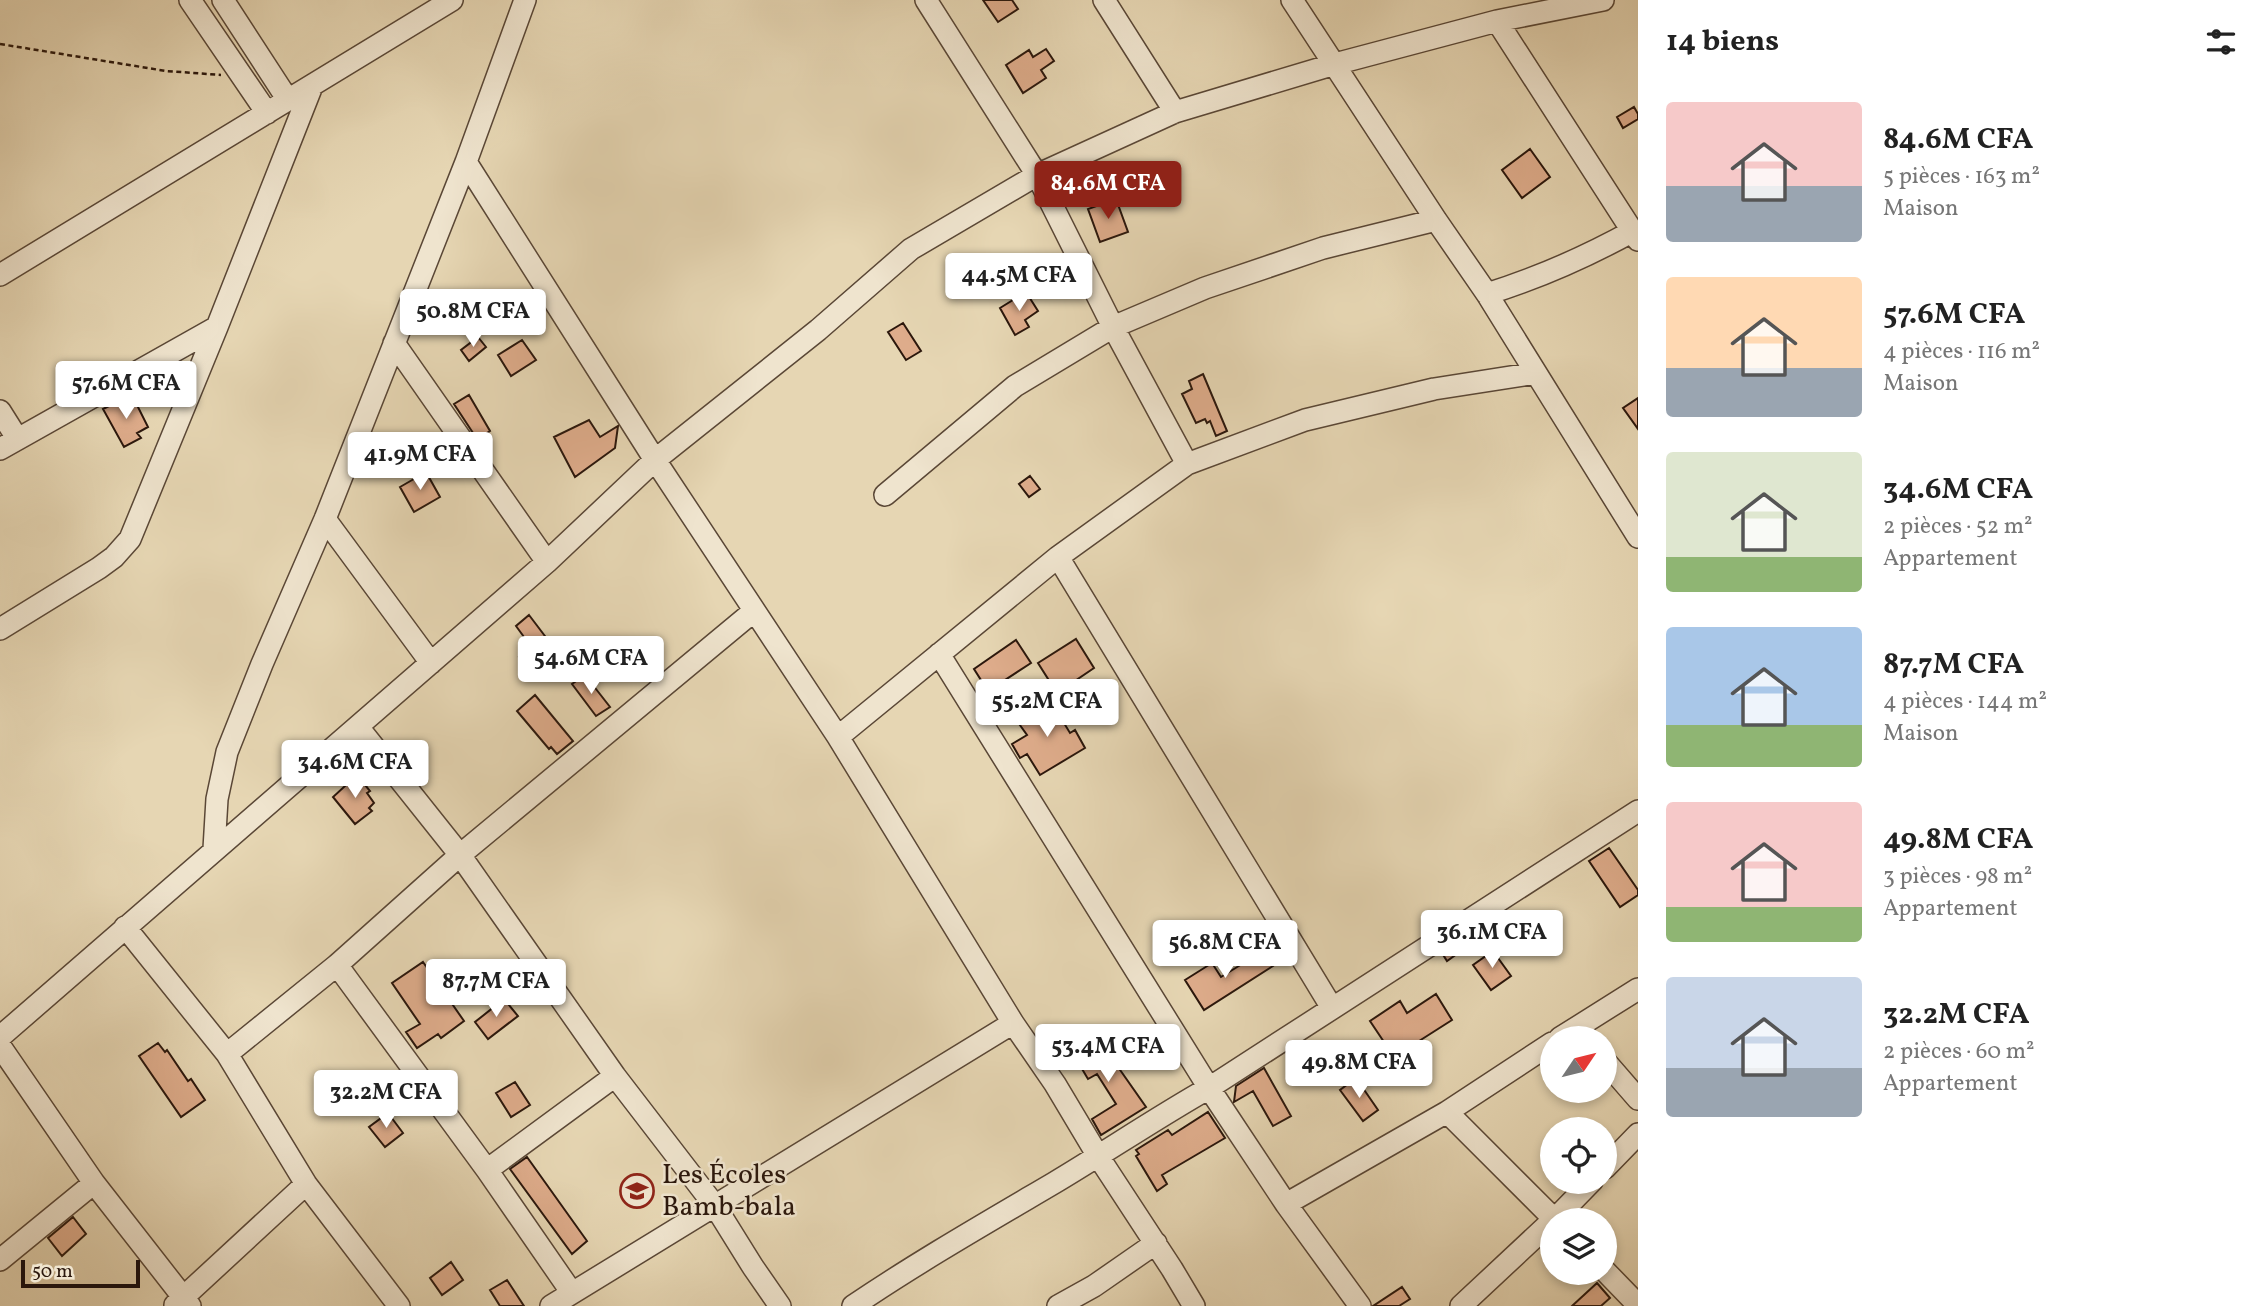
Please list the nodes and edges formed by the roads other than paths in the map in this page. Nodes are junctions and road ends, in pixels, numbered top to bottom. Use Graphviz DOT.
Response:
graph roads {
  1 [pos="190,0"];
  2 [pos="223,0"];
  3 [pos="452,0"];
  4 [pos="525,0"];
  5 [pos="926,0"];
  6 [pos="1104,0"];
  7 [pos="1292,0"];
  8 [pos="1603,0"];
  9 [pos="1497,21"];
  10 [pos="1335,65"];
  11 [pos="312,86"];
  12 [pos="288,100"];
  13 [pos="1175,112"];
  14 [pos="267,113"];
  15 [pos="466,162"];
  16 [pos="1037,175"];
  17 [pos="1436,220"];
  18 [pos="1635,236"];
  19 [pos="0,275"];
  20 [pos="1487,295"];
  21 [pos="217,327"];
  22 [pos="1113,327"];
  23 [pos="394,343"];
  24 [pos="1536,373"];
  25 [pos="0,411"];
  26 [pos="8,443"];
  27 [pos="655,460"];
  28 [pos="1186,464"];
  29 [pos="886,495"];
  30 [pos="325,519"];
  31 [pos="1638,537"];
  32 [pos="1058,557"];
  33 [pos="547,562"];
  34 [pos="754,611"];
  35 [pos="0,629"];
  36 [pos="939,654"];
  37 [pos="431,663"];
  38 [pos="358,727"];
  39 [pos="838,737"];
  40 [pos="1635,820"];
  41 [pos="214,849"];
  42 [pos="460,855"];
  43 [pos="125,927"];
  44 [pos="337,965"];
  45 [pos="1638,989"];
  46 [pos="1332,1008"];
  47 [pos="1013,1023"];
  48 [pos="1585,1026"];
  49 [pos="0,1037"];
  50 [pos="0,1046"];
  51 [pos="1540,1051"];
  52 [pos="227,1054"];
  53 [pos="1617,1075"];
  54 [pos="615,1076"];
  55 [pos="1209,1088"];
  56 [pos="1638,1099"];
  57 [pos="1447,1112"];
  58 [pos="1638,1133"];
  59 [pos="1617,1155"];
  60 [pos="1098,1156"];
  61 [pos="487,1170"];
  62 [pos="94,1183"];
  63 [pos="306,1184"];
  64 [pos="1579,1194"];
  65 [pos="1286,1204"];
  66 [pos="715,1206"];
  67 [pos="1542,1208"];
  68 [pos="1566,1208"];
  69 [pos="1540,1233"];
  70 [pos="1156,1243"];
  71 [pos="0,1261"];
  72 [pos="1617,1283"];
  73 [pos="572,1293"];
  74 [pos="182,1303"];
  75 [pos="1638,1305"];
  76 [pos="399,1306"];
  77 [pos="551,1306"];
  78 [pos="780,1306"];
  79 [pos="853,1306"];
  80 [pos="1058,1306"];
  81 [pos="1194,1306"];
  82 [pos="1360,1306"];
  83 [pos="1461,1306"];
  1 -- 14 [label="street"];
  2 -- 12 [label="street"];
  3 -- 11 [label="street"];
  4 -- 15 [label="street"];
  5 -- 16 [label="street"];
  6 -- 13 [label="street"];
  7 -- 10 [label="street"];
  8 -- 9 [label="street"];
  9 -- 10 [label="street"];
  9 -- 18 [label="street"];
  10 -- 13 [label="street"];
  10 -- 17 [label="street"];
  11 -- 12 [label="street"];
  11 -- 21 [label="street"];
  12 -- 14 [label="street"];
  13 -- 16 [label="street"];
  14 -- 19 [label="street"];
  15 -- 23 [label="street"];
  15 -- 27 [label="street"];
  16 -- 22 [label="street"];
  16 -- 27 [label="street"];
  17 -- 20 [label="street"];
  17 -- 22 [label="street"];
  18 -- 20 [label="street"];
  20 -- 24 [label="street"];
  21 -- 26 [label="street"];
  21 -- 35 [label="street"];
  22 -- 28 [label="street"];
  22 -- 29 [label="street"];
  23 -- 30 [label="street"];
  23 -- 33 [label="street"];
  24 -- 28 [label="street"];
  24 -- 31 [label="street"];
  25 -- 26 [label="street"];
  27 -- 33 [label="street"];
  27 -- 34 [label="street"];
  28 -- 32 [label="street"];
  30 -- 37 [label="street"];
  30 -- 41 [label="street"];
  32 -- 36 [label="street"];
  32 -- 46 [label="street"];
  33 -- 37 [label="street"];
  34 -- 39 [label="street"];
  34 -- 42 [label="street"];
  36 -- 39 [label="street"];
  36 -- 55 [label="street"];
  37 -- 38 [label="street"];
  38 -- 41 [label="street"];
  38 -- 42 [label="street"];
  39 -- 47 [label="street"];
  40 -- 46 [label="street"];
  41 -- 43 [label="street"];
  42 -- 44 [label="street"];
  42 -- 54 [label="street"];
  43 -- 49 [label="street"];
  43 -- 52 [label="street"];
  44 -- 52 [label="street"];
  44 -- 61 [label="street"];
  45 -- 48 [label="street"];
  46 -- 55 [label="street"];
  47 -- 60 [label="street"];
  47 -- 66 [label="street"];
  50 -- 62 [label="street"];
  51 -- 57 [label="street"];
  52 -- 63 [label="street"];
  53 -- 56 [label="street"];
  54 -- 61 [label="street"];
  54 -- 66 [label="street"];
  55 -- 60 [label="street"];
  55 -- 65 [label="street"];
  57 -- 65 [label="street"];
  57 -- 67 [label="street"];
  58 -- 59 [label="street"];
  60 -- 70 [label="street"];
  60 -- 79 [label="street"];
  61 -- 73 [label="street"];
  62 -- 71 [label="street"];
  62 -- 74 [label="street"];
  63 -- 74 [label="street"];
  63 -- 76 [label="street"];
  64 -- 68 [label="street"];
  65 -- 82 [label="street"];
  66 -- 73 [label="street"];
  66 -- 78 [label="street"];
  69 -- 83 [label="street"];
  70 -- 80 [label="street"];
  70 -- 81 [label="street"];
  72 -- 75 [label="street"];
  73 -- 77 [label="street"];
}
